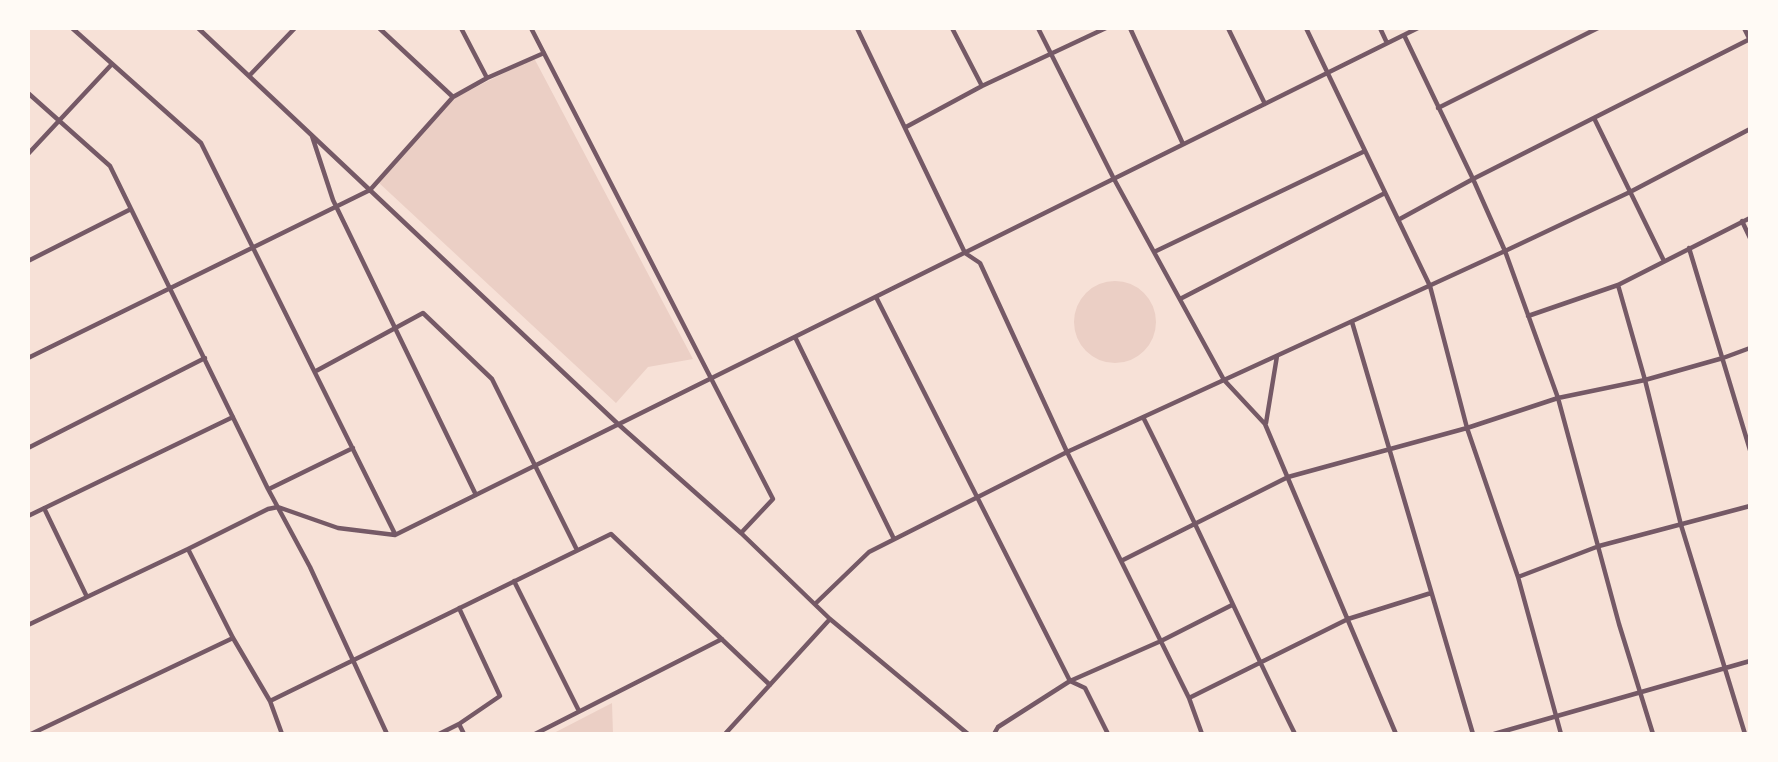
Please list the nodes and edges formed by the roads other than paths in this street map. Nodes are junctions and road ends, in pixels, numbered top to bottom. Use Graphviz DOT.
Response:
graph roads {
  1 [pos="72,28"];
  2 [pos="198,28"];
  3 [pos="295,28"];
  4 [pos="379,28"];
  5 [pos="461,28"];
  6 [pos="531,28"];
  7 [pos="857,28"];
  8 [pos="953,28"];
  9 [pos="1038,28"];
  10 [pos="1106,28"];
  11 [pos="1130,28"];
  12 [pos="1228,28"];
  13 [pos="1306,28"];
  14 [pos="1380,28"];
  15 [pos="1418,28"];
  16 [pos="1598,28"];
  17 [pos="1744,28"];
  18 [pos="1404,35"];
  19 [pos="1750,40"];
  20 [pos="1387,43"];
  21 [pos="544,53"];
  22 [pos="1051,54"];
  23 [pos="112,64"];
  24 [pos="1328,73"];
  25 [pos="248,76"];
  26 [pos="487,78"];
  27 [pos="982,86"];
  28 [pos="28,93"];
  29 [pos="453,97"];
  30 [pos="1265,104"];
  31 [pos="1438,108"];
  32 [pos="1594,118"];
  33 [pos="59,121"];
  34 [pos="906,127"];
  35 [pos="1750,129"];
  36 [pos="311,135"];
  37 [pos="1183,144"];
  38 [pos="1365,150"];
  39 [pos="28,154"];
  40 [pos="1114,179"];
  41 [pos="1473,179"];
  42 [pos="370,190"];
  43 [pos="1385,192"];
  44 [pos="1630,192"];
  45 [pos="337,206"];
  46 [pos="131,209"];
  47 [pos="1750,218"];
  48 [pos="1398,220"];
  49 [pos="1742,222"];
  50 [pos="1750,238"];
  51 [pos="254,248"];
  52 [pos="1689,248"];
  53 [pos="1505,251"];
  54 [pos="1154,252"];
  55 [pos="965,253"];
  56 [pos="28,261"];
  57 [pos="1664,261"];
  58 [pos="1618,285"];
  59 [pos="1430,286"];
  60 [pos="171,288"];
  61 [pos="876,297"];
  62 [pos="1180,299"];
  63 [pos="1528,316"];
  64 [pos="1352,322"];
  65 [pos="397,328"];
  66 [pos="795,337"];
  67 [pos="1750,348"];
  68 [pos="1277,356"];
  69 [pos="28,358"];
  70 [pos="205,358"];
  71 [pos="1723,358"];
  72 [pos="316,371"];
  73 [pos="710,379"];
  74 [pos="1224,380"];
  75 [pos="1645,380"];
  76 [pos="1558,398"];
  77 [pos="233,417"];
  78 [pos="1143,418"];
  79 [pos="618,424"];
  80 [pos="1265,424"];
  81 [pos="1467,428"];
  82 [pos="28,448"];
  83 [pos="353,448"];
  84 [pos="1389,450"];
  85 [pos="1750,450"];
  86 [pos="1068,452"];
  87 [pos="536,465"];
  88 [pos="1288,477"];
  89 [pos="268,489"];
  90 [pos="476,495"];
  91 [pos="978,496"];
  92 [pos="1750,506"];
  93 [pos="278,507"];
  94 [pos="44,508"];
  95 [pos="28,516"];
  96 [pos="1196,523"];
  97 [pos="1681,525"];
  98 [pos="741,533"];
  99 [pos="395,535"];
  100 [pos="894,539"];
  101 [pos="1599,546"];
  102 [pos="188,549"];
  103 [pos="577,550"];
  104 [pos="1121,561"];
  105 [pos="1518,577"];
  106 [pos="514,581"];
  107 [pos="1431,593"];
  108 [pos="87,597"];
  109 [pos="815,604"];
  110 [pos="1232,605"];
  111 [pos="459,608"];
  112 [pos="830,619"];
  113 [pos="1348,619"];
  114 [pos="28,625"];
  115 [pos="233,638"];
  116 [pos="722,639"];
  117 [pos="1161,641"];
  118 [pos="354,660"];
  119 [pos="1750,660"];
  120 [pos="1260,663"];
  121 [pos="1725,668"];
  122 [pos="1070,681"];
  123 [pos="770,685"];
  124 [pos="1641,693"];
  125 [pos="1189,698"];
  126 [pos="270,701"];
  127 [pos="579,711"];
  128 [pos="1556,716"];
  129 [pos="458,724"];
  130 [pos="31,734"];
  131 [pos="282,734"];
  132 [pos="387,734"];
  133 [pos="439,734"];
  134 [pos="464,734"];
  135 [pos="535,734"];
  136 [pos="725,734"];
  137 [pos="968,734"];
  138 [pos="994,734"];
  139 [pos="1108,734"];
  140 [pos="1202,734"];
  141 [pos="1295,734"];
  142 [pos="1396,734"];
  143 [pos="1473,734"];
  144 [pos="1494,734"];
  145 [pos="1561,734"];
  146 [pos="1653,734"];
  147 [pos="1745,734"];
  1 -- 23 [label="street"];
  2 -- 25 [label="street"];
  3 -- 25 [label="street"];
  4 -- 29 [label="street"];
  5 -- 26 [label="street"];
  6 -- 21 [label="street"];
  7 -- 34 [label="street"];
  8 -- 27 [label="street"];
  9 -- 22 [label="street"];
  10 -- 22 [label="street"];
  11 -- 37 [label="street"];
  12 -- 30 [label="street"];
  13 -- 24 [label="street"];
  14 -- 20 [label="street"];
  15 -- 18 [label="street"];
  16 -- 31 [label="street"];
  17 -- 19 [label="street"];
  18 -- 20 [label="street"];
  18 -- 31 [label="street"];
  19 -- 32 [label="street"];
  20 -- 24 [label="street"];
  21 -- 26 [label="street"];
  21 -- 73 [label="street"];
  22 -- 27 [label="street"];
  22 -- 40 [label="street"];
  23 -- 33 [label="street"];
  23 -- 51 [label="street"];
  24 -- 30 [label="street"];
  24 -- 38 [label="street"];
  25 -- 36 [label="street"];
  26 -- 29 [label="street"];
  27 -- 34 [label="street"];
  28 -- 33 [label="street"];
  29 -- 42 [label="street"];
  30 -- 37 [label="street"];
  31 -- 41 [label="street"];
  32 -- 41 [label="street"];
  32 -- 44 [label="street"];
  33 -- 39 [label="street"];
  33 -- 46 [label="street"];
  34 -- 55 [label="street"];
  35 -- 44 [label="street"];
  36 -- 42 [label="street"];
  36 -- 45 [label="street"];
  37 -- 40 [label="street"];
  38 -- 43 [label="street"];
  38 -- 54 [label="street"];
  40 -- 54 [label="street"];
  40 -- 55 [label="street"];
  41 -- 48 [label="street"];
  41 -- 53 [label="street"];
  42 -- 45 [label="street"];
  42 -- 79 [label="street"];
  43 -- 48 [label="street"];
  43 -- 62 [label="street"];
  44 -- 53 [label="street"];
  44 -- 57 [label="street"];
  45 -- 51 [label="street"];
  45 -- 65 [label="street"];
  46 -- 56 [label="street"];
  46 -- 60 [label="street"];
  47 -- 49 [label="street"];
  48 -- 59 [label="street"];
  49 -- 50 [label="street"];
  49 -- 52 [label="street"];
  51 -- 60 [label="street"];
  51 -- 72 [label="street"];
  52 -- 57 [label="street"];
  52 -- 71 [label="street"];
  53 -- 59 [label="street"];
  53 -- 63 [label="street"];
  54 -- 62 [label="street"];
  55 -- 61 [label="street"];
  55 -- 86 [label="street"];
  57 -- 58 [label="street"];
  58 -- 63 [label="street"];
  58 -- 75 [label="street"];
  59 -- 64 [label="street"];
  59 -- 81 [label="street"];
  60 -- 69 [label="street"];
  60 -- 70 [label="street"];
  61 -- 66 [label="street"];
  61 -- 91 [label="street"];
  62 -- 74 [label="street"];
  63 -- 76 [label="street"];
  64 -- 68 [label="street"];
  64 -- 84 [label="street"];
  65 -- 72 [label="street"];
  65 -- 87 [label="street"];
  65 -- 90 [label="street"];
  66 -- 73 [label="street"];
  66 -- 100 [label="street"];
  67 -- 71 [label="street"];
  68 -- 74 [label="street"];
  68 -- 80 [label="street"];
  70 -- 77 [label="street"];
  70 -- 82 [label="street"];
  71 -- 75 [label="street"];
  71 -- 85 [label="street"];
  72 -- 83 [label="street"];
  73 -- 79 [label="street"];
  73 -- 98 [label="street"];
  74 -- 78 [label="street"];
  74 -- 80 [label="street"];
  75 -- 76 [label="street"];
  75 -- 97 [label="street"];
  76 -- 81 [label="street"];
  76 -- 101 [label="street"];
  77 -- 89 [label="street"];
  77 -- 94 [label="street"];
  78 -- 86 [label="street"];
  78 -- 96 [label="street"];
  79 -- 87 [label="street"];
  79 -- 98 [label="street"];
  80 -- 88 [label="street"];
  81 -- 84 [label="street"];
  81 -- 105 [label="street"];
  83 -- 89 [label="street"];
  83 -- 99 [label="street"];
  84 -- 88 [label="street"];
  84 -- 107 [label="street"];
  86 -- 91 [label="street"];
  86 -- 104 [label="street"];
  87 -- 90 [label="street"];
  87 -- 103 [label="street"];
  88 -- 96 [label="street"];
  88 -- 113 [label="street"];
  89 -- 93 [label="street"];
  90 -- 99 [label="street"];
  91 -- 100 [label="street"];
  91 -- 122 [label="street"];
  92 -- 97 [label="street"];
  93 -- 99 [label="street"];
  93 -- 102 [label="street"];
  93 -- 118 [label="street"];
  94 -- 95 [label="street"];
  94 -- 108 [label="street"];
  96 -- 104 [label="street"];
  96 -- 110 [label="street"];
  97 -- 101 [label="street"];
  97 -- 121 [label="street"];
  98 -- 109 [label="street"];
  100 -- 109 [label="street"];
  101 -- 105 [label="street"];
  101 -- 124 [label="street"];
  102 -- 108 [label="street"];
  102 -- 115 [label="street"];
  103 -- 106 [label="street"];
  103 -- 116 [label="street"];
  104 -- 117 [label="street"];
  105 -- 128 [label="street"];
  106 -- 111 [label="street"];
  106 -- 127 [label="street"];
  107 -- 113 [label="street"];
  107 -- 143 [label="street"];
  108 -- 114 [label="street"];
  109 -- 112 [label="street"];
  110 -- 117 [label="street"];
  110 -- 120 [label="street"];
  111 -- 118 [label="street"];
  111 -- 129 [label="street"];
  112 -- 123 [label="street"];
  112 -- 137 [label="street"];
  113 -- 120 [label="street"];
  113 -- 142 [label="street"];
  115 -- 126 [label="street"];
  115 -- 130 [label="street"];
  116 -- 123 [label="street"];
  116 -- 127 [label="street"];
  117 -- 122 [label="street"];
  117 -- 125 [label="street"];
  118 -- 126 [label="street"];
  118 -- 132 [label="street"];
  119 -- 121 [label="street"];
  120 -- 125 [label="street"];
  120 -- 141 [label="street"];
  121 -- 124 [label="street"];
  121 -- 147 [label="street"];
  122 -- 138 [label="street"];
  122 -- 139 [label="street"];
  123 -- 136 [label="street"];
  124 -- 128 [label="street"];
  124 -- 146 [label="street"];
  125 -- 140 [label="street"];
  126 -- 131 [label="street"];
  127 -- 135 [label="street"];
  128 -- 144 [label="street"];
  128 -- 145 [label="street"];
  129 -- 133 [label="street"];
  129 -- 134 [label="street"];
}
